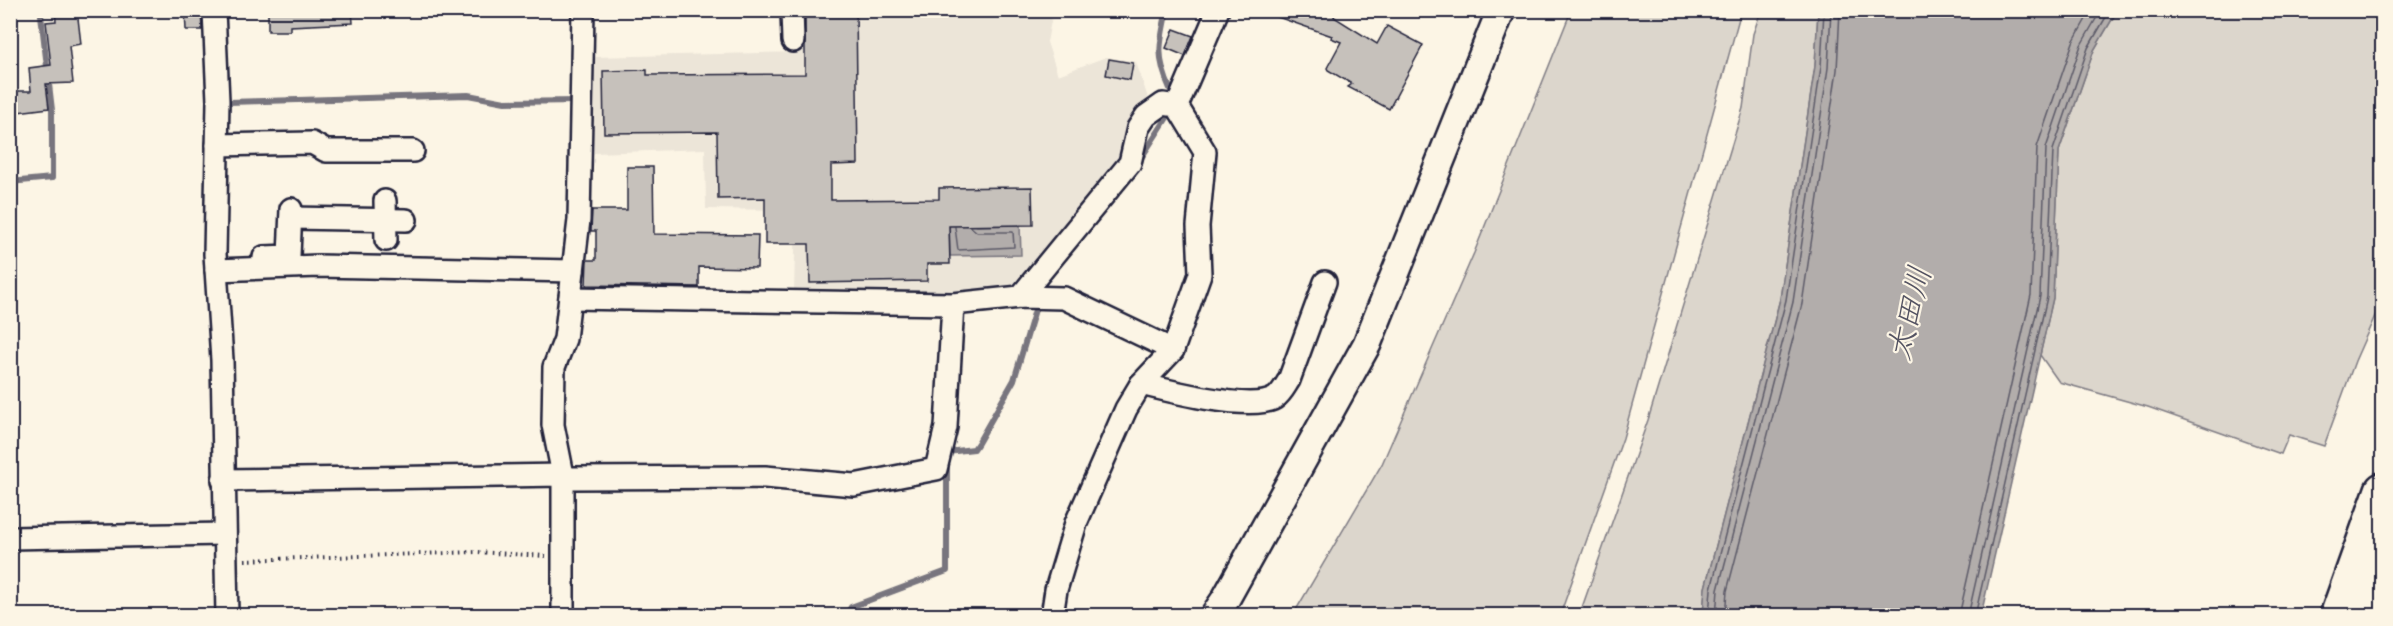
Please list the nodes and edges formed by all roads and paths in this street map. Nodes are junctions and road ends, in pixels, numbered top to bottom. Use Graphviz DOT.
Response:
graph roads {
  1 [pos="214,10"];
  2 [pos="583,10"];
  3 [pos="792,10"];
  4 [pos="1218,10"];
  5 [pos="1502,10"];
  6 [pos="793,40"];
  7 [pos="1177,106"];
  8 [pos="217,145"];
  9 [pos="413,151"];
  10 [pos="391,220"];
  11 [pos="215,262"];
  12 [pos="573,272"];
  13 [pos="1325,282"];
  14 [pos="1020,297"];
  15 [pos="570,298"];
  16 [pos="953,304"];
  17 [pos="1173,350"];
  18 [pos="1141,384"];
  19 [pos="563,475"];
  20 [pos="223,480"];
  21 [pos="2382,490"];
  22 [pos="224,534"];
  23 [pos="10,538"];
  24 [pos="554,556"];
  25 [pos="226,561"];
  26 [pos="2382,565"];
  27 [pos="227,615"];
  28 [pos="563,615"];
  29 [pos="1052,615"];
  30 [pos="1214,615"];
  31 [pos="2337,615"];
  32 [pos="2364,615"];
  1 -- 8 [label="street"];
  2 -- 12 [label="street"];
  3 -- 6 [label="street"];
  4 -- 7 [label="street"];
  5 -- 30 [label="street"];
  7 -- 14 [label="street"];
  7 -- 17 [label="street"];
  8 -- 9 [label="street"];
  8 -- 11 [label="street"];
  10 -- 11 [label="street"];
  11 -- 12 [label="street"];
  11 -- 20 [label="street"];
  12 -- 15 [label="street"];
  13 -- 18 [label="street"];
  14 -- 16 [label="street"];
  14 -- 17 [label="street"];
  15 -- 16 [label="street"];
  15 -- 19 [label="street"];
  16 -- 19 [label="street"];
  17 -- 18 [label="street"];
  18 -- 29 [label="street"];
  19 -- 20 [label="street"];
  19 -- 28 [label="street"];
  20 -- 22 [label="street"];
  21 -- 31 [label="main road"];
  22 -- 23 [label="street"];
  22 -- 25 [label="street"];
  24 -- 25 [label="path"];
  25 -- 27 [label="street"];
  26 -- 32 [label="main road"];
}
